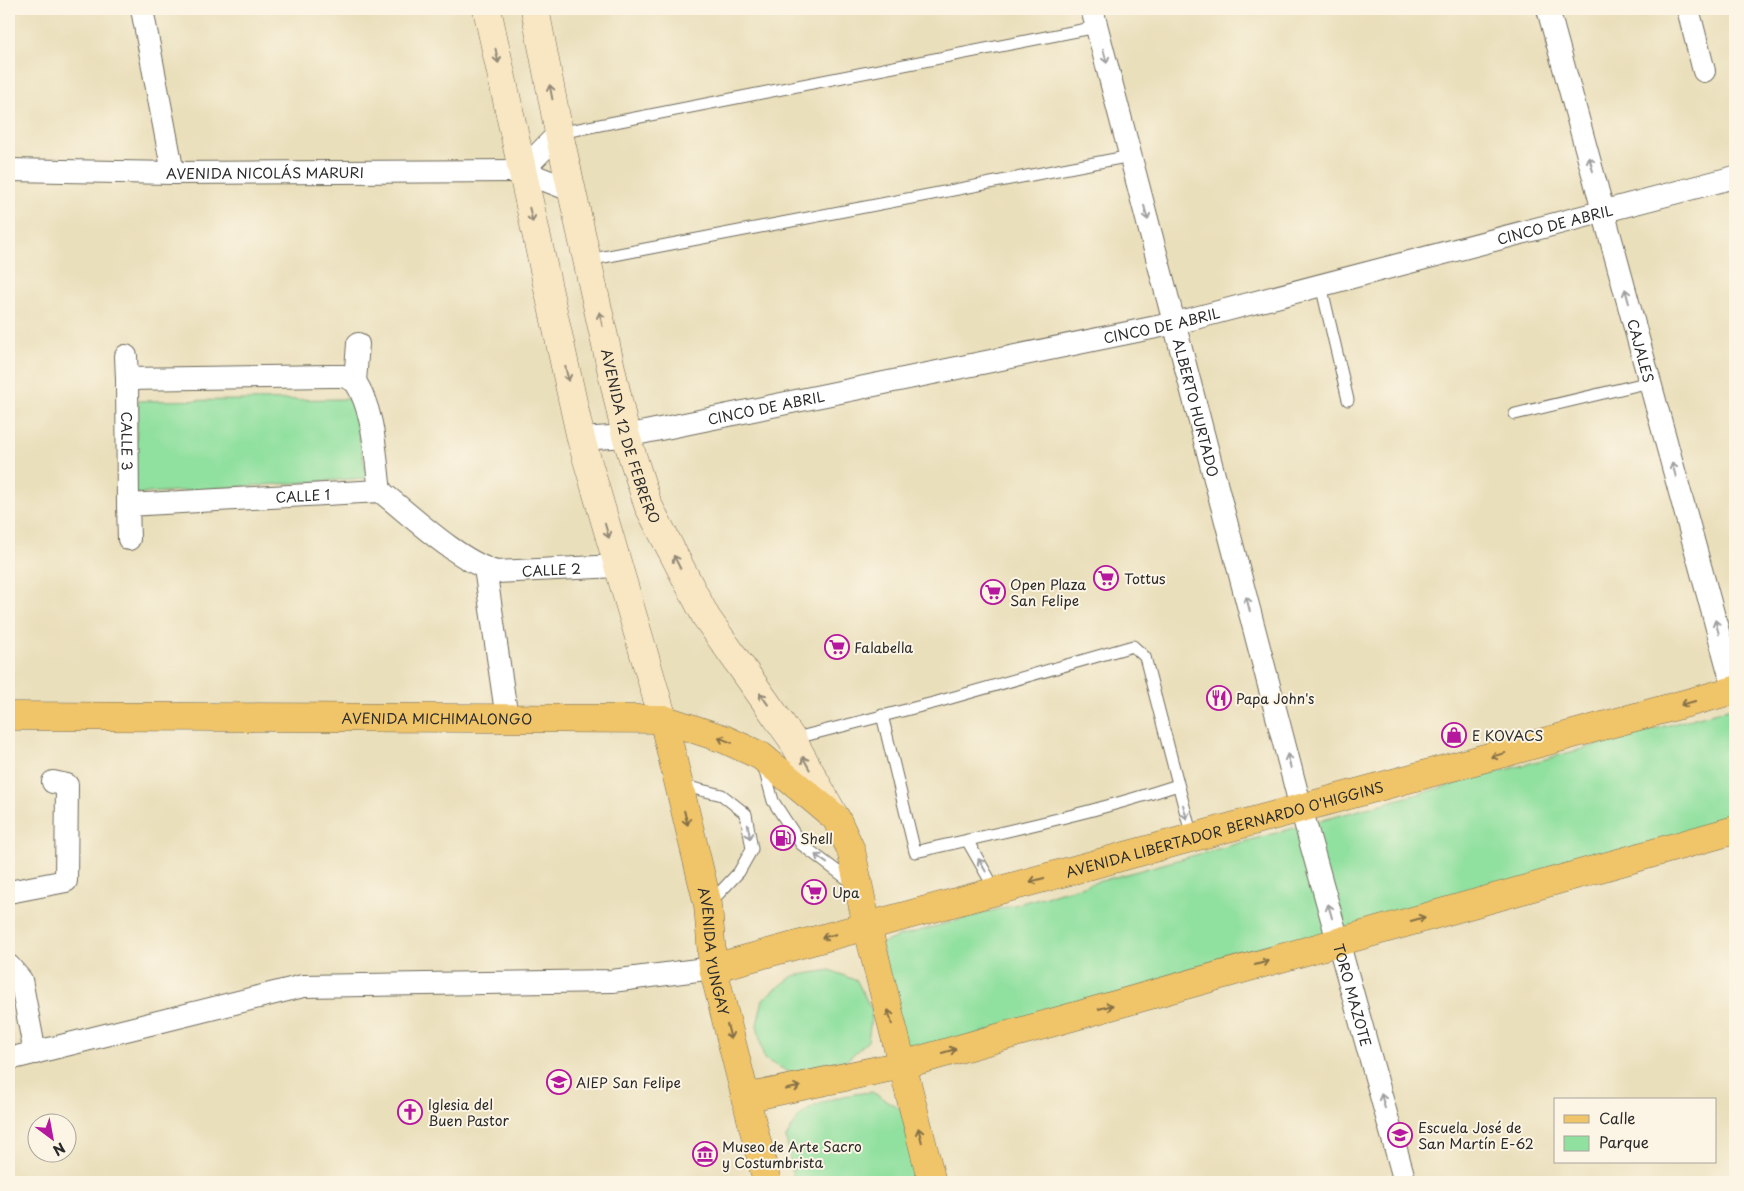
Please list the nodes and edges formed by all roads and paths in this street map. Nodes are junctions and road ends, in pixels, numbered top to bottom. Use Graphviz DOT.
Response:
graph roads {
  1 [pos="142,9"];
  2 [pos="487,9"];
  3 [pos="536,9"];
  4 [pos="1548,9"];
  5 [pos="1688,9"];
  6 [pos="1094,18"];
  7 [pos="1704,70"];
  8 [pos="559,133"];
  9 [pos="1131,156"];
  10 [pos="9,170"];
  11 [pos="522,171"];
  12 [pos="173,173"];
  13 [pos="1735,177"];
  14 [pos="573,191"];
  15 [pos="1604,211"];
  16 [pos="588,260"];
  17 [pos="1321,284"];
  18 [pos="1176,322"];
  19 [pos="358,344"];
  20 [pos="126,356"];
  21 [pos="127,379"];
  22 [pos="355,381"];
  23 [pos="1650,382"];
  24 [pos="1348,400"];
  25 [pos="1514,414"];
  26 [pos="626,436"];
  27 [pos="581,439"];
  28 [pos="380,491"];
  29 [pos="128,505"];
  30 [pos="128,539"];
  31 [pos="617,566"];
  32 [pos="485,568"];
  33 [pos="1735,692"];
  34 [pos="882,715"];
  35 [pos="9,716"];
  36 [pos="507,718"];
  37 [pos="663,719"];
  38 [pos="792,739"];
  39 [pos="761,756"];
  40 [pos="53,782"];
  41 [pos="678,785"];
  42 [pos="1178,786"];
  43 [pos="1301,808"];
  44 [pos="836,818"];
  45 [pos="1735,830"];
  46 [pos="1192,838"];
  47 [pos="967,840"];
  48 [pos="860,888"];
  49 [pos="996,891"];
  50 [pos="9,892"];
  51 [pos="708,905"];
  52 [pos="867,926"];
  53 [pos="1339,942"];
  54 [pos="9,966"];
  55 [pos="713,968"];
  56 [pos="35,1053"];
  57 [pos="9,1060"];
  58 [pos="902,1065"];
  59 [pos="745,1098"];
  60 [pos="768,1182"];
  61 [pos="932,1182"];
  62 [pos="1405,1182"];
  1 -- 12 [label="street"];
  2 -- 11 [label="street, one-way"];
  8 -- 3 [label="street, AVENIDA 12 DE FEBRERO, one-way"];
  15 -- 4 [label="street, CAJALES, one-way"];
  5 -- 7 [label="street"];
  6 -- 8 [label="lane"];
  6 -- 9 [label="street, ALBERTO HURTADO, one-way"];
  8 -- 11 [label="street"];
  8 -- 14 [label="street, AVENIDA 12 DE FEBRERO"];
  9 -- 16 [label="lane"];
  9 -- 18 [label="street, ALBERTO HURTADO, one-way"];
  10 -- 12 [label="street, AVENIDA NICOLÁS MARURI"];
  11 -- 12 [label="street, AVENIDA NICOLÁS MARURI"];
  11 -- 14 [label="street, AVENIDA NICOLÁS MARURI"];
  11 -- 27 [label="street, one-way"];
  13 -- 15 [label="street, CINCO DE ABRIL"];
  14 -- 16 [label="street, AVENIDA 12 DE FEBRERO"];
  15 -- 17 [label="street, CINCO DE ABRIL"];
  23 -- 15 [label="street, CAJALES, one-way"];
  26 -- 16 [label="street, AVENIDA 12 DE FEBRERO, one-way"];
  17 -- 18 [label="street, CINCO DE ABRIL"];
  17 -- 24 [label="lane"];
  18 -- 26 [label="street, CINCO DE ABRIL"];
  43 -- 18 [label="street, ALBERTO HURTADO, one-way"];
  19 -- 22 [label="street"];
  20 -- 21 [label="street"];
  21 -- 22 [label="street"];
  21 -- 29 [label="street, CALLE 3"];
  22 -- 28 [label="street"];
  23 -- 25 [label="lane"];
  33 -- 23 [label="street, CAJALES, one-way"];
  26 -- 27 [label="street, CINCO DE ABRIL"];
  38 -- 26 [label="street, AVENIDA 12 DE FEBRERO, one-way"];
  27 -- 31 [label="street, one-way"];
  28 -- 29 [label="street, CALLE 1"];
  28 -- 32 [label="street"];
  29 -- 30 [label="street"];
  31 -- 32 [label="street, CALLE 2"];
  31 -- 37 [label="street"];
  32 -- 36 [label="street"];
  33 -- 43 [label="main road, AVENIDA LIBERTADOR BERNARDO O'HIGGINS, one-way"];
  34 -- 38 [label="lane"];
  34 -- 42 [label="lane"];
  34 -- 47 [label="lane"];
  35 -- 36 [label="main road, AVENIDA MICHIMALONGO"];
  36 -- 37 [label="main road, AVENIDA MICHIMALONGO"];
  39 -- 37 [label="main road, AVENIDA MICHIMALONGO, one-way"];
  37 -- 41 [label="main road, AVENIDA YUNGAY"];
  44 -- 38 [label="street, AVENIDA 12 DE FEBRERO, one-way"];
  39 -- 44 [label="main road, AVENIDA MICHIMALONGO"];
  48 -- 39 [label="lane, one-way"];
  40 -- 50 [label="street"];
  41 -- 51 [label="main road, AVENIDA YUNGAY, one-way"];
  41 -- 51 [label="lane, one-way"];
  42 -- 46 [label="lane, one-way"];
  42 -- 47 [label="lane"];
  43 -- 46 [label="main road, AVENIDA LIBERTADOR BERNARDO O'HIGGINS"];
  53 -- 43 [label="street, TORO MAZOTE, one-way"];
  44 -- 48 [label="main road"];
  53 -- 45 [label="main road, one-way"];
  46 -- 49 [label="main road, AVENIDA LIBERTADOR BERNARDO O'HIGGINS, one-way"];
  49 -- 47 [label="lane, one-way"];
  48 -- 52 [label="main road"];
  49 -- 52 [label="main road, AVENIDA LIBERTADOR BERNARDO O'HIGGINS"];
  51 -- 55 [label="main road, AVENIDA YUNGAY"];
  52 -- 55 [label="main road, AVENIDA LIBERTADOR BERNARDO O'HIGGINS, one-way"];
  58 -- 52 [label="main road, one-way"];
  58 -- 53 [label="main road, one-way"];
  62 -- 53 [label="street, TORO MAZOTE, one-way"];
  54 -- 56 [label="street"];
  55 -- 56 [label="street"];
  55 -- 59 [label="main road, AVENIDA YUNGAY, one-way"];
  56 -- 57 [label="street"];
  59 -- 58 [label="main road, one-way"];
  61 -- 58 [label="main road, one-way"];
  59 -- 60 [label="main road, AVENIDA YUNGAY"];
}
